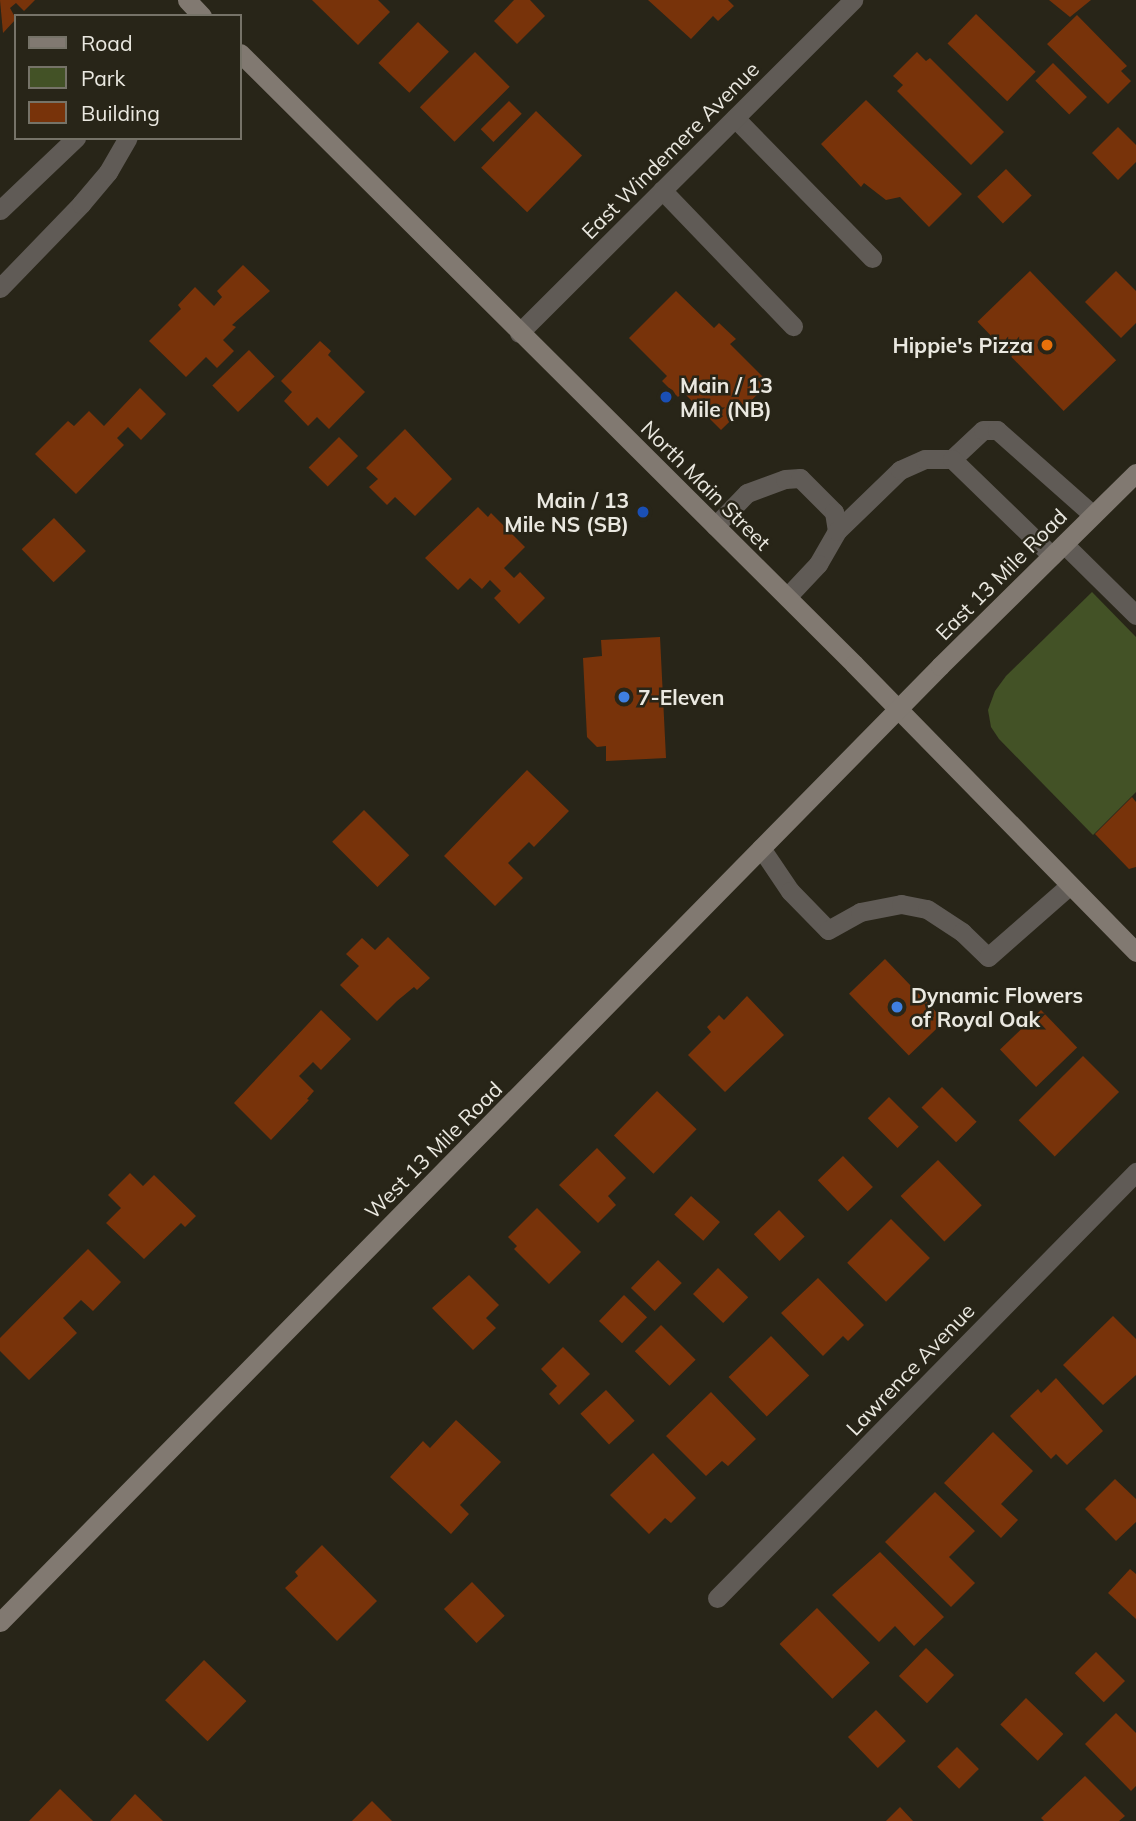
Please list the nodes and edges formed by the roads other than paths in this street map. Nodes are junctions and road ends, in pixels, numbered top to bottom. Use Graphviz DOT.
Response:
graph roads {
  1 [pos="187,0"];
  2 [pos="853,0"];
  3 [pos="200,14"];
  4 [pos="242,56"];
  5 [pos="735,118"];
  6 [pos="74,140"];
  7 [pos="127,140"];
  8 [pos="662,190"];
  9 [pos="0,210"];
  10 [pos="872,258"];
  11 [pos="0,288"];
  12 [pos="793,326"];
  13 [pos="519,333"];
  14 [pos="952,458"];
  15 [pos="1136,473"];
  16 [pos="1093,515"];
  17 [pos="715,526"];
  18 [pos="837,531"];
  19 [pos="1058,550"];
  20 [pos="786,597"];
  21 [pos="1136,615"];
  22 [pos="899,709"];
  23 [pos="761,848"];
  24 [pos="1070,885"];
  25 [pos="1136,952"];
  26 [pos="1136,1172"];
  27 [pos="717,1598"];
  28 [pos="0,1622"];
  1 -- 3 [label="main road"];
  2 -- 5 [label="street, East Windemere Avenue"];
  4 -- 13 [label="main road, North Main Street"];
  5 -- 8 [label="street, East Windemere Avenue"];
  5 -- 10 [label="street"];
  6 -- 9 [label="street"];
  7 -- 11 [label="street"];
  8 -- 12 [label="street"];
  8 -- 13 [label="street, East Windemere Avenue"];
  13 -- 17 [label="main road, North Main Street"];
  14 -- 16 [label="street"];
  14 -- 18 [label="street"];
  14 -- 19 [label="street"];
  15 -- 16 [label="main road, East 13 Mile Road"];
  16 -- 19 [label="main road, East 13 Mile Road"];
  17 -- 18 [label="street"];
  17 -- 20 [label="main road, North Main Street"];
  18 -- 20 [label="street"];
  19 -- 21 [label="street"];
  19 -- 22 [label="main road, East 13 Mile Road"];
  20 -- 22 [label="main road, North Main Street"];
  22 -- 23 [label="main road, West 13 Mile Road"];
  22 -- 24 [label="main road, North Main Street"];
  23 -- 24 [label="street"];
  23 -- 28 [label="main road, West 13 Mile Road"];
  24 -- 25 [label="main road, North Main Street"];
  26 -- 27 [label="street, Lawrence Avenue"];
}
